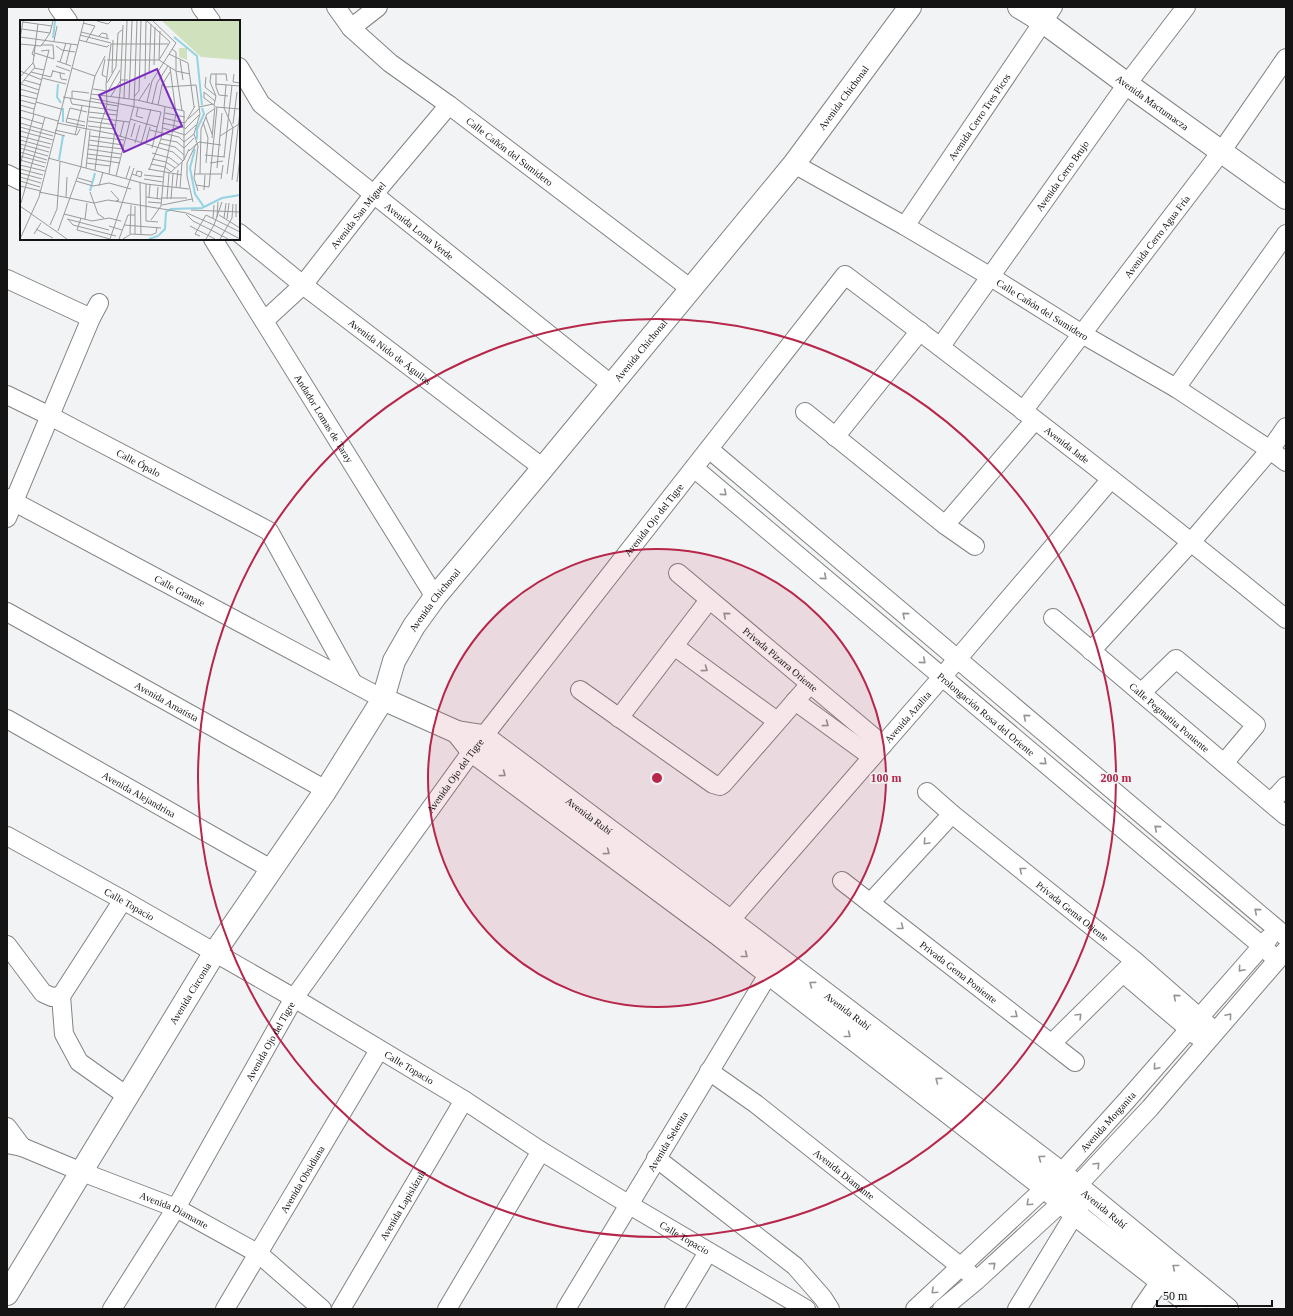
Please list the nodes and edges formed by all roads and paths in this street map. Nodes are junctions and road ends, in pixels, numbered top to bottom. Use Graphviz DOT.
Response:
graph roads {
  1 [pos="58,7"];
  2 [pos="201,7"];
  3 [pos="336,7"];
  4 [pos="378,7"];
  5 [pos="910,7"];
  6 [pos="1019,7"];
  7 [pos="1186,7"];
  8 [pos="1047,14"];
  9 [pos="67,20"];
  10 [pos="210,20"];
  11 [pos="351,28"];
  12 [pos="1286,58"];
  13 [pos="240,69"];
  14 [pos="1127,84"];
  15 [pos="449,105"];
  16 [pos="1221,152"];
  17 [pos="794,164"];
  18 [pos="7,174"];
  19 [pos="20,180"];
  20 [pos="374,194"];
  21 [pos="1286,198"];
  22 [pos="905,226"];
  23 [pos="240,234"];
  24 [pos="1286,234"];
  25 [pos="214,240"];
  26 [pos="845,275"];
  27 [pos="990,277"];
  28 [pos="7,279"];
  29 [pos="303,285"];
  30 [pos="691,289"];
  31 [pos="264,321"];
  32 [pos="920,331"];
  33 [pos="1082,334"];
  34 [pos="941,346"];
  35 [pos="612,385"];
  36 [pos="1176,388"];
  37 [pos="7,395"];
  38 [pos="805,412"];
  39 [pos="50,416"];
  40 [pos="1029,416"];
  41 [pos="1286,427"];
  42 [pos="835,436"];
  43 [pos="709,449"];
  44 [pos="1270,450"];
  45 [pos="1286,462"];
  46 [pos="543,468"];
  47 [pos="694,468"];
  48 [pos="1111,479"];
  49 [pos="9,506"];
  50 [pos="945,525"];
  51 [pos="1192,542"];
  52 [pos="975,546"];
  53 [pos="678,573"];
  54 [pos="435,597"];
  55 [pos="708,600"];
  56 [pos="1283,610"];
  57 [pos="7,612"];
  58 [pos="1053,618"];
  59 [pos="674,646"];
  60 [pos="1091,651"];
  61 [pos="957,659"];
  62 [pos="942,677"];
  63 [pos="353,683"];
  64 [pos="810,684"];
  65 [pos="580,690"];
  66 [pos="1141,693"];
  67 [pos="383,699"];
  68 [pos="795,701"];
  69 [pos="618,718"];
  70 [pos="7,719"];
  71 [pos="778,721"];
  72 [pos="478,743"];
  73 [pos="877,751"];
  74 [pos="1224,763"];
  75 [pos="1286,786"];
  76 [pos="326,790"];
  77 [pos="927,792"];
  78 [pos="1119,796"];
  79 [pos="1272,802"];
  80 [pos="952,814"];
  81 [pos="1105,814"];
  82 [pos="1286,816"];
  83 [pos="7,836"];
  84 [pos="271,869"];
  85 [pos="842,881"];
  86 [pos="123,900"];
  87 [pos="870,903"];
  88 [pos="724,928"];
  89 [pos="1283,928"];
  90 [pos="7,945"];
  91 [pos="1262,946"];
  92 [pos="216,952"];
  93 [pos="1281,955"];
  94 [pos="1129,967"];
  95 [pos="769,974"];
  96 [pos="61,996"];
  97 [pos="294,998"];
  98 [pos="1194,1023"];
  99 [pos="1211,1038"];
  100 [pos="1052,1044"];
  101 [pos="379,1050"];
  102 [pos="1075,1062"];
  103 [pos="905,1067"];
  104 [pos="709,1071"];
  105 [pos="127,1096"];
  106 [pos="464,1100"];
  107 [pos="7,1126"];
  108 [pos="14,1145"];
  109 [pos="541,1151"];
  110 [pos="656,1158"];
  111 [pos="82,1172"];
  112 [pos="1068,1193"];
  113 [pos="628,1204"];
  114 [pos="176,1208"];
  115 [pos="708,1252"];
  116 [pos="259,1254"];
  117 [pos="960,1266"];
  118 [pos="977,1280"];
  119 [pos="1161,1280"];
  120 [pos="7,1294"];
  121 [pos="784,1304"];
  122 [pos="112,1309"];
  123 [pos="226,1309"];
  124 [pos="322,1309"];
  125 [pos="341,1309"];
  126 [pos="447,1309"];
  127 [pos="566,1309"];
  128 [pos="674,1309"];
  129 [pos="806,1309"];
  130 [pos="830,1309"];
  131 [pos="915,1309"];
  132 [pos="942,1309"];
  133 [pos="1017,1309"];
  134 [pos="1141,1309"];
  135 [pos="1197,1309"];
  136 [pos="1227,1309"];
  1 -- 9 [label="street"];
  2 -- 10 [label="street"];
  3 -- 11 [label="street, Calle Cañón del Sumidero"];
  4 -- 11 [label="street"];
  5 -- 17 [label="street, Avenida Chichonal"];
  6 -- 8 [label="street, Avenida Mactumacza"];
  7 -- 14 [label="street, Avenida Cerro Brujo"];
  8 -- 14 [label="street, Avenida Mactumacza"];
  8 -- 22 [label="street, Avenida Cerro Tres Picos"];
  11 -- 15 [label="street, Calle Cañón del Sumidero"];
  12 -- 16 [label="street, Avenida Cerro Agua Fría"];
  13 -- 20 [label="street, Avenida Loma Verde"];
  14 -- 16 [label="street, Avenida Mactumacza"];
  14 -- 27 [label="street, Avenida Cerro Brujo"];
  15 -- 20 [label="street, Avenida San Miguel"];
  15 -- 30 [label="street, Calle Cañón del Sumidero"];
  16 -- 21 [label="street, Avenida Mactumacza"];
  16 -- 33 [label="street, Avenida Cerro Agua Fría"];
  17 -- 22 [label="street, Calle Cañón del Sumidero"];
  17 -- 30 [label="street, Avenida Chichonal"];
  18 -- 19 [label="street"];
  20 -- 29 [label="street, Avenida San Miguel"];
  20 -- 35 [label="street, Avenida Loma Verde"];
  22 -- 27 [label="street, Calle Cañón del Sumidero"];
  23 -- 29 [label="street, Avenida Nido de Águilas"];
  24 -- 36 [label="street"];
  25 -- 31 [label="street, Andador Lomas de Taray"];
  26 -- 32 [label="street, Avenida Jade"];
  26 -- 43 [label="street, Avenida Ojo del Tigre"];
  27 -- 33 [label="street, Calle Cañón del Sumidero"];
  27 -- 34 [label="street, Avenida Cerro Brujo"];
  28 -- 39 [label="street"];
  29 -- 31 [label="street, Avenida San Miguel"];
  29 -- 46 [label="street, Avenida Nido de Águilas"];
  30 -- 35 [label="street, Avenida Chichonal"];
  31 -- 54 [label="street, Andador Lomas de Taray"];
  32 -- 34 [label="street, Avenida Jade"];
  32 -- 42 [label="street"];
  33 -- 36 [label="street, Calle Cañón del Sumidero"];
  33 -- 40 [label="street, Avenida Cerro Agua Fría"];
  34 -- 40 [label="street, Avenida Jade"];
  35 -- 46 [label="street, Avenida Chichonal"];
  36 -- 44 [label="street, Calle Cañón del Sumidero"];
  37 -- 39 [label="street, Calle Ópalo"];
  38 -- 42 [label="street"];
  39 -- 49 [label="street"];
  39 -- 63 [label="street, Calle Ópalo"];
  40 -- 48 [label="street, Avenida Jade"];
  40 -- 50 [label="street, Avenida Cerro Agua Fría"];
  41 -- 44 [label="street"];
  42 -- 50 [label="street"];
  43 -- 47 [label="street, Avenida Ojo del Tigre"];
  61 -- 43 [label="street, one-way"];
  44 -- 45 [label="street, Calle Cañón del Sumidero"];
  44 -- 51 [label="street"];
  46 -- 54 [label="street, Avenida Chichonal"];
  47 -- 62 [label="street, Prolongación Rosa del Oriente, one-way"];
  47 -- 72 [label="street, Avenida Ojo del Tigre"];
  48 -- 51 [label="street, Avenida Jade"];
  48 -- 61 [label="street, Avenida Azulita"];
  49 -- 63 [label="street, Calle Granate"];
  50 -- 52 [label="street"];
  51 -- 56 [label="street, Avenida Jade"];
  51 -- 60 [label="street"];
  53 -- 55 [label="street, Privada Pizarra Oriente"];
  54 -- 67 [label="street, Avenida Chichonal"];
  55 -- 59 [label="street"];
  64 -- 55 [label="street, Privada Pizarra Oriente, one-way"];
  57 -- 76 [label="street, Avenida Amatista"];
  58 -- 60 [label="street, Calle Pegmatita Poniente"];
  59 -- 69 [label="street"];
  59 -- 71 [label="street, one-way"];
  60 -- 66 [label="street, Calle Pegmatita Poniente"];
  61 -- 62 [label="street, Avenida Azulita"];
  78 -- 61 [label="street, one-way"];
  62 -- 73 [label="street, Avenida Azulita"];
  62 -- 81 [label="street, Prolongación Rosa del Oriente, one-way"];
  63 -- 67 [label="street, Avenida Rubí"];
  64 -- 68 [label="street"];
  64 -- 73 [label="street, Privada Pizarra Oriente"];
  65 -- 69 [label="street"];
  66 -- 74 [label="street, Calle Pegmatita Poniente"];
  66 -- 74 [label="street"];
  67 -- 72 [label="street, Avenida Rubí"];
  67 -- 76 [label="street, Avenida Circonia"];
  68 -- 71 [label="street"];
  68 -- 73 [label="street, one-way"];
  69 -- 71 [label="street"];
  70 -- 84 [label="street, Avenida Alejandrina"];
  72 -- 88 [label="street, Avenida Rubí"];
  72 -- 97 [label="street, Avenida Ojo del Tigre"];
  73 -- 88 [label="street, Avenida Azulita"];
  74 -- 79 [label="street, Calle Pegmatita Poniente"];
  75 -- 79 [label="street"];
  76 -- 84 [label="street, Avenida Circonia"];
  77 -- 80 [label="street, Privada Gema Oriente"];
  78 -- 81 [label="street"];
  89 -- 78 [label="street, one-way"];
  79 -- 82 [label="street, Calle Pegmatita Poniente"];
  80 -- 87 [label="street, one-way"];
  94 -- 80 [label="street, Privada Gema Oriente, one-way"];
  81 -- 91 [label="street, Prolongación Rosa del Oriente"];
  83 -- 86 [label="street, Calle Topacio"];
  84 -- 92 [label="street, Avenida Circonia"];
  85 -- 87 [label="street, Privada Gema Poniente"];
  86 -- 92 [label="street, Calle Topacio"];
  86 -- 96 [label="street"];
  87 -- 100 [label="street, Privada Gema Poniente, one-way"];
  88 -- 95 [label="street, Avenida Rubí, one-way"];
  103 -- 88 [label="street, Avenida Rubí, one-way"];
  89 -- 91 [label="street, Avenida Morganita"];
  90 -- 96 [label="street"];
  91 -- 93 [label="street, Prolongación Rosa del Oriente"];
  91 -- 98 [label="street, Avenida Morganita, one-way"];
  92 -- 97 [label="street, Calle Topacio"];
  92 -- 105 [label="street, Avenida Circonia"];
  99 -- 93 [label="street, Avenida Morganita, one-way"];
  94 -- 98 [label="street, Privada Gema Oriente"];
  100 -- 94 [label="street, one-way"];
  95 -- 103 [label="street, Avenida Rubí, one-way"];
  95 -- 104 [label="street, Avenida Selenita"];
  96 -- 105 [label="street"];
  97 -- 101 [label="street, Calle Topacio"];
  97 -- 114 [label="street, Avenida Ojo del Tigre"];
  98 -- 99 [label="street, Privada Gema Oriente"];
  98 -- 112 [label="street, Avenida Morganita, one-way"];
  112 -- 99 [label="street, Avenida Morganita, one-way"];
  100 -- 102 [label="street, Privada Gema Poniente"];
  101 -- 106 [label="street, Calle Topacio"];
  101 -- 116 [label="street, Avenida Obsidiana"];
  103 -- 112 [label="street, Avenida Rubí"];
  104 -- 110 [label="street, Avenida Selenita"];
  104 -- 117 [label="street, Avenida Diamante"];
  105 -- 111 [label="street, Avenida Circonia"];
  106 -- 109 [label="street, Calle Topacio"];
  106 -- 125 [label="street, Avenida Lapislázuli"];
  107 -- 108 [label="street"];
  108 -- 111 [label="street, Avenida Diamante"];
  109 -- 113 [label="street, Calle Topacio"];
  109 -- 126 [label="street"];
  110 -- 113 [label="street, Avenida Selenita"];
  110 -- 130 [label="street"];
  111 -- 114 [label="street, Avenida Diamante"];
  111 -- 120 [label="street, Avenida Circonia"];
  112 -- 117 [label="street, Avenida Morganita, one-way"];
  118 -- 112 [label="street, Avenida Morganita, one-way"];
  112 -- 119 [label="street, Avenida Rubí"];
  112 -- 133 [label="street"];
  136 -- 112 [label="street, Avenida Rubí, one-way"];
  113 -- 115 [label="street, Calle Topacio"];
  113 -- 127 [label="street, Avenida Selenita"];
  114 -- 116 [label="street, Avenida Diamante"];
  114 -- 122 [label="street, Avenida Ojo del Tigre"];
  115 -- 121 [label="street, Calle Topacio"];
  115 -- 128 [label="street"];
  116 -- 123 [label="street, Avenida Obsidiana"];
  116 -- 124 [label="street, Avenida Diamante"];
  117 -- 118 [label="street, Avenida Diamante"];
  117 -- 131 [label="street, Avenida Morganita, one-way"];
  118 -- 132 [label="street, Avenida Morganita"];
  119 -- 134 [label="street"];
  119 -- 135 [label="street, Avenida Rubí"];
  121 -- 129 [label="street, Calle Topacio"];
}
